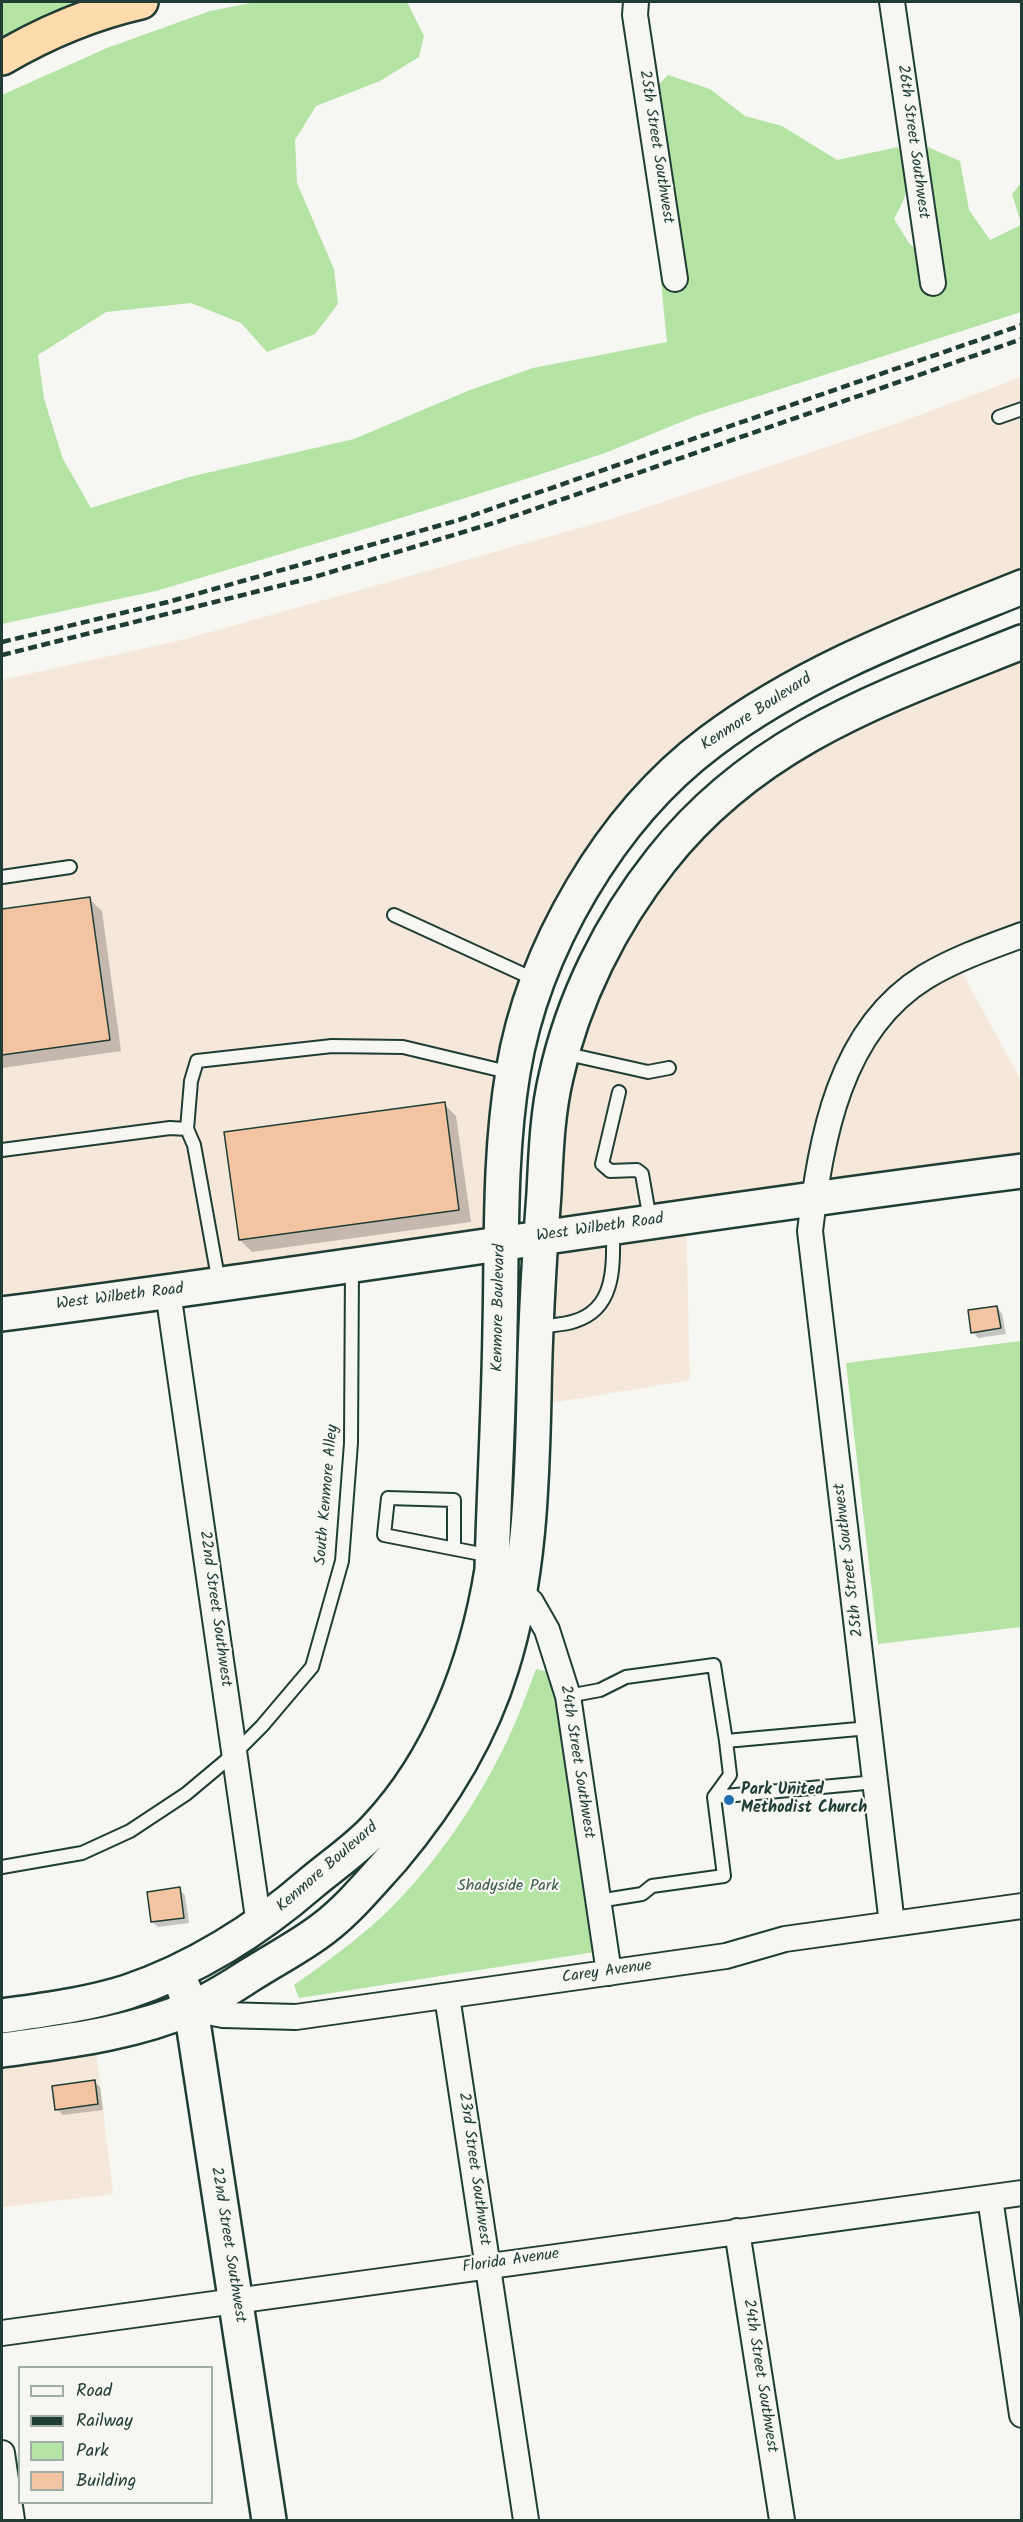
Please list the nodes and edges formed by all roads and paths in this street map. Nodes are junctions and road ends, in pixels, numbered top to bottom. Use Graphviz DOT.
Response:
graph roads {
  1 [pos="141,2"];
  2 [pos="891,2"];
  3 [pos="635,8"];
  4 [pos="2,58"];
  5 [pos="675,279"];
  6 [pos="933,283"];
  7 [pos="1022,409"];
  8 [pos="999,417"];
  9 [pos="1022,587"];
  10 [pos="1022,642"];
  11 [pos="70,867"];
  12 [pos="2,878"];
  13 [pos="394,915"];
  14 [pos="1022,934"];
  15 [pos="539,981"];
  16 [pos="562,1053"];
  17 [pos="669,1068"];
  18 [pos="513,1073"];
  19 [pos="619,1092"];
  20 [pos="187,1129"];
  21 [pos="2,1150"];
  22 [pos="1022,1171"];
  23 [pos="816,1197"];
  24 [pos="651,1221"];
  25 [pos="613,1227"];
  26 [pos="540,1237"];
  27 [pos="501,1243"];
  28 [pos="352,1265"];
  29 [pos="220,1285"];
  30 [pos="168,1292"];
  31 [pos="2,1314"];
  32 [pos="535,1328"];
  33 [pos="454,1548"];
  34 [pos="492,1557"];
  35 [pos="504,1592"];
  36 [pos="568,1696"];
  37 [pos="869,1728"];
  38 [pos="726,1741"];
  39 [pos="235,1753"];
  40 [pos="876,1782"];
  41 [pos="714,1797"];
  42 [pos="2,1866"];
  43 [pos="598,1901"];
  44 [pos="1022,1906"];
  45 [pos="892,1924"];
  46 [pos="259,1925"];
  47 [pos="178,1971"];
  48 [pos="609,1973"];
  49 [pos="447,1996"];
  50 [pos="190,2009"];
  51 [pos="2,2011"];
  52 [pos="5,2049"];
  53 [pos="1022,2193"];
  54 [pos="990,2198"];
  55 [pos="737,2231"];
  56 [pos="487,2265"];
  57 [pos="235,2300"];
  58 [pos="2,2333"];
  59 [pos="1022,2415"];
  60 [pos="2,2453"];
  61 [pos="12,2520"];
  62 [pos="269,2520"];
  63 [pos="526,2520"];
  64 [pos="782,2520"];
  1 -- 4 [label="highway"];
  2 -- 6 [label="street, 26th Street Southwest"];
  3 -- 5 [label="street, 25th Street Southwest"];
  7 -- 8 [label="lane"];
  9 -- 15 [label="main road, Kenmore Boulevard"];
  10 -- 16 [label="main road, Kenmore Boulevard"];
  11 -- 12 [label="lane"];
  13 -- 15 [label="lane"];
  14 -- 23 [label="street, 25th Street Southwest"];
  15 -- 18 [label="main road, Kenmore Boulevard"];
  16 -- 17 [label="lane"];
  16 -- 26 [label="main road, Kenmore Boulevard"];
  18 -- 20 [label="lane"];
  18 -- 27 [label="main road, Kenmore Boulevard"];
  19 -- 24 [label="lane"];
  20 -- 21 [label="lane"];
  20 -- 29 [label="lane"];
  22 -- 23 [label="main road, West Wilbeth Road"];
  23 -- 24 [label="main road, West Wilbeth Road"];
  23 -- 37 [label="street, 25th Street Southwest"];
  24 -- 25 [label="main road, West Wilbeth Road"];
  25 -- 26 [label="main road, West Wilbeth Road"];
  25 -- 32 [label="lane"];
  26 -- 27 [label="main road, West Wilbeth Road"];
  26 -- 32 [label="main road, Kenmore Boulevard"];
  27 -- 28 [label="main road, West Wilbeth Road"];
  27 -- 34 [label="main road, Kenmore Boulevard"];
  28 -- 29 [label="main road, West Wilbeth Road"];
  28 -- 39 [label="lane, South Kenmore Alley"];
  29 -- 30 [label="main road, West Wilbeth Road"];
  30 -- 31 [label="main road, West Wilbeth Road"];
  30 -- 39 [label="street, 22nd Street Southwest"];
  32 -- 35 [label="main road, Kenmore Boulevard"];
  33 -- 33 [label="lane"];
  33 -- 34 [label="lane"];
  34 -- 35 [label="main road, Kenmore Boulevard"];
  35 -- 36 [label="street, 24th Street Southwest"];
  35 -- 46 [label="main road, Kenmore Boulevard"];
  35 -- 50 [label="main road, Kenmore Boulevard"];
  36 -- 38 [label="lane"];
  36 -- 43 [label="street, 24th Street Southwest"];
  37 -- 38 [label="lane"];
  37 -- 40 [label="street, 25th Street Southwest"];
  38 -- 41 [label="lane"];
  39 -- 42 [label="lane, South Kenmore Alley"];
  39 -- 46 [label="street, 22nd Street Southwest"];
  40 -- 41 [label="lane"];
  40 -- 45 [label="street, 25th Street Southwest"];
  41 -- 43 [label="lane"];
  43 -- 48 [label="street, 24th Street Southwest"];
  44 -- 45 [label="street, Carey Avenue"];
  45 -- 48 [label="street, Carey Avenue"];
  46 -- 47 [label="main road, Kenmore Boulevard"];
  47 -- 50 [label="main road, 22nd Street Southwest"];
  47 -- 51 [label="main road, Kenmore Boulevard"];
  48 -- 49 [label="street, Carey Avenue"];
  49 -- 50 [label="street, Carey Avenue"];
  49 -- 56 [label="street, 23rd Street Southwest"];
  50 -- 52 [label="main road, Kenmore Boulevard"];
  50 -- 57 [label="main road, 22nd Street Southwest"];
  51 -- 52 [label="street"];
  53 -- 54 [label="street, Florida Avenue"];
  54 -- 55 [label="street, Florida Avenue"];
  54 -- 59 [label="street"];
  55 -- 56 [label="street, Florida Avenue"];
  55 -- 64 [label="street, 24th Street Southwest"];
  56 -- 57 [label="street, Florida Avenue"];
  56 -- 63 [label="street, 23rd Street Southwest"];
  57 -- 58 [label="street, Florida Avenue"];
  57 -- 62 [label="main road, 22nd Street Southwest"];
  60 -- 61 [label="street"];
}
